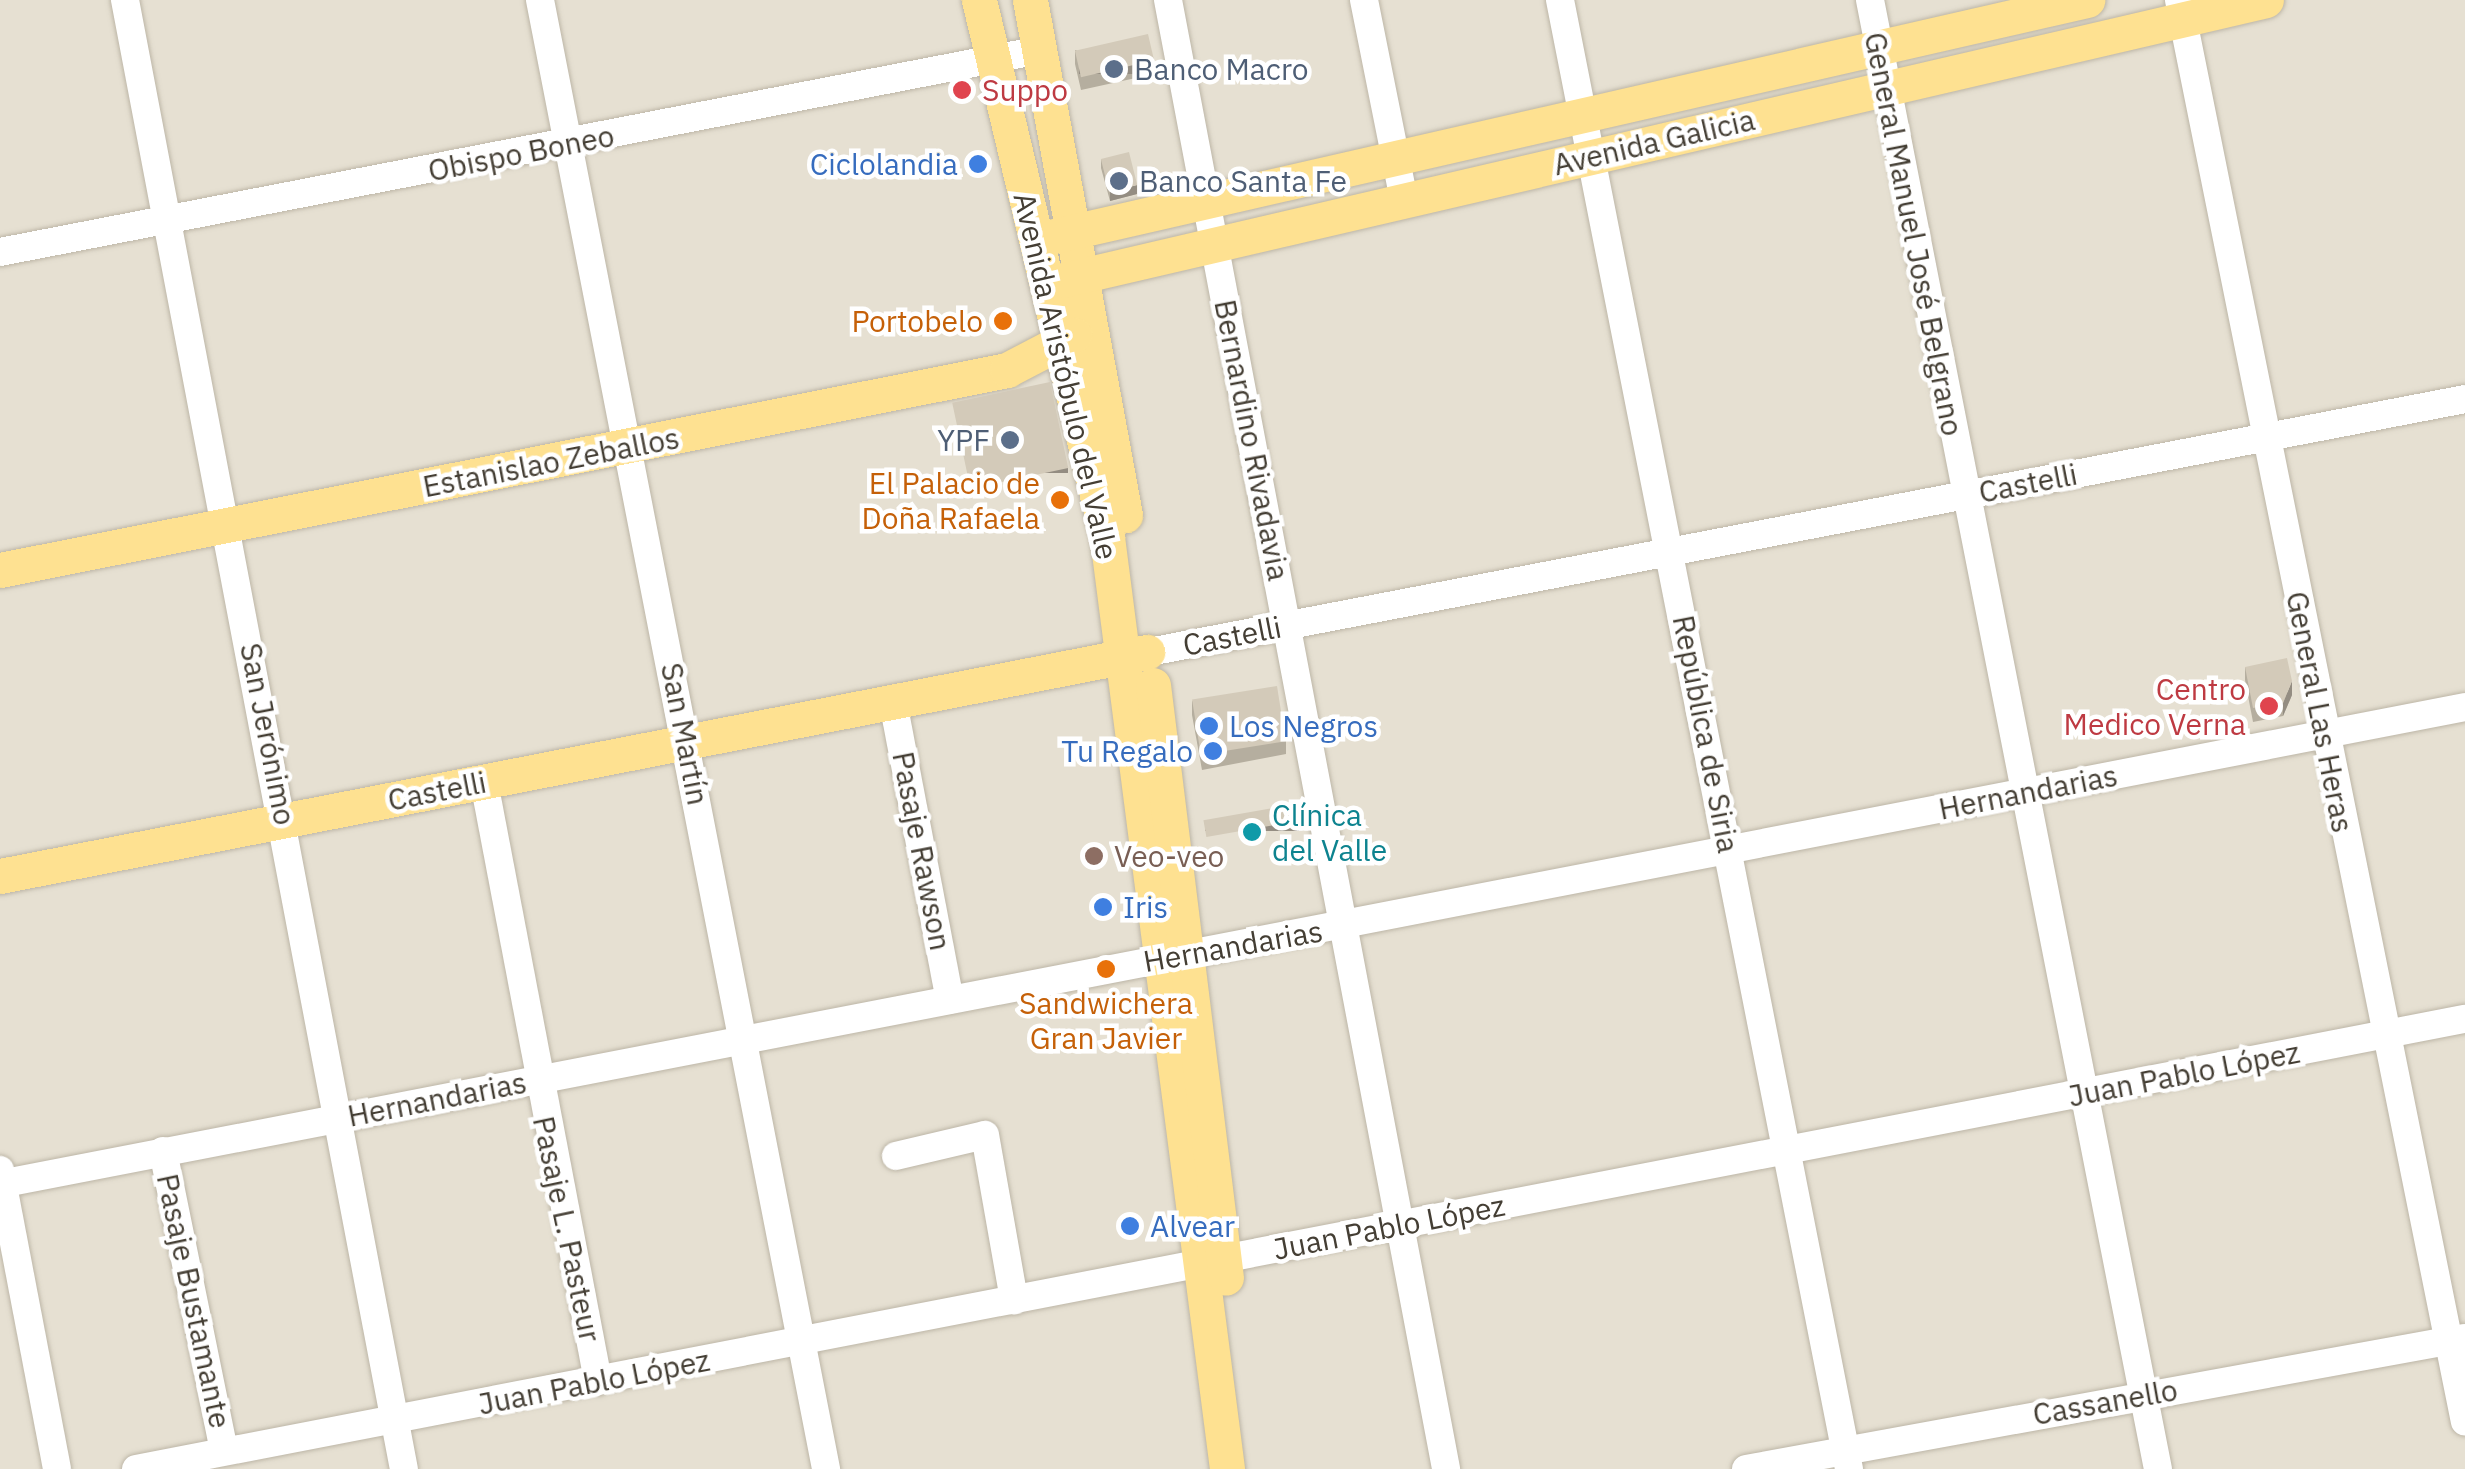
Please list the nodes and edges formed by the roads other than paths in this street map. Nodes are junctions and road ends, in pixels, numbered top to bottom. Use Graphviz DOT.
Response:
graph roads {
  1 [pos="125,0"];
  2 [pos="540,0"];
  3 [pos="980,0"];
  4 [pos="1030,0"];
  5 [pos="1168,0"];
  6 [pos="1364,0"];
  7 [pos="1560,0"];
  8 [pos="1870,0"];
  9 [pos="2086,0"];
  10 [pos="2266,0"];
  11 [pos="2181,10"];
  12 [pos="1879,48"];
  13 [pos="1040,50"];
  14 [pos="994,60"];
  15 [pos="1888,90"];
  16 [pos="1583,114"];
  17 [pos="566,146"];
  18 [pos="1591,156"];
  19 [pos="1396,158"];
  20 [pos="1404,200"];
  21 [pos="1206,201"];
  22 [pos="168,220"];
  23 [pos="1075,231"];
  24 [pos="1034,241"];
  25 [pos="1214,245"];
  26 [pos="0,252"];
  27 [pos="1084,276"];
  28 [pos="1043,285"];
  29 [pos="1094,336"];
  30 [pos="1054,342"];
  31 [pos="2465,399"];
  32 [pos="2265,438"];
  33 [pos="627,447"];
  34 [pos="1963,496"];
  35 [pos="228,526"];
  36 [pos="1671,552"];
  37 [pos="0,570"];
  38 [pos="1287,626"];
  39 [pos="1137,654"];
  40 [pos="893,702"];
  41 [pos="2465,707"];
  42 [pos="2325,734"];
  43 [pos="688,743"];
  44 [pos="484,782"];
  45 [pos="2022,793"];
  46 [pos="285,820"];
  47 [pos="1728,848"];
  48 [pos="0,876"];
  49 [pos="1341,926"];
  50 [pos="1174,956"];
  51 [pos="950,1000"];
  52 [pos="2465,1019"];
  53 [pos="2384,1034"];
  54 [pos="742,1040"];
  55 [pos="536,1080"];
  56 [pos="2085,1093"];
  57 [pos="340,1118"];
  58 [pos="1788,1150"];
  59 [pos="163,1151"];
  60 [pos="896,1156"];
  61 [pos="1,1179"];
  62 [pos="1396,1226"];
  63 [pos="1212,1262"];
  64 [pos="1014,1300"];
  65 [pos="2457,1339"];
  66 [pos="800,1341"];
  67 [pos="598,1381"];
  68 [pos="2144,1395"];
  69 [pos="395,1422"];
  70 [pos="2465,1422"];
  71 [pos="224,1451"];
  72 [pos="1847,1460"];
  73 [pos="57,1469"];
  74 [pos="136,1469"];
  75 [pos="404,1469"];
  76 [pos="826,1469"];
  77 [pos="1227,1469"];
  78 [pos="1250,1469"];
  79 [pos="1446,1469"];
  80 [pos="1746,1469"];
  81 [pos="2158,1469"];
  1 -- 22 [label="street, San Jerónimo"];
  2 -- 17 [label="street, San Martín"];
  3 -- 14 [label="main road, Avenida Aristóbulo del Valle"];
  4 -- 13 [label="main road, Avenida Aristóbulo del Valle"];
  5 -- 21 [label="street, Bernardino Rivadavia"];
  6 -- 19 [label="street"];
  7 -- 16 [label="street, República de Siria"];
  8 -- 12 [label="street, General Manuel José Belgrano"];
  9 -- 12 [label="main road, Avenida Galicia"];
  10 -- 11 [label="main road, Avenida Galicia"];
  11 -- 15 [label="main road, Avenida Galicia"];
  11 -- 32 [label="street, General Las Heras"];
  12 -- 15 [label="street, General Manuel José Belgrano"];
  12 -- 16 [label="main road, Avenida Galicia"];
  13 -- 14 [label="street, Obispo Boneo"];
  13 -- 23 [label="main road, Avenida Aristóbulo del Valle"];
  14 -- 17 [label="street, Obispo Boneo"];
  14 -- 24 [label="main road, Avenida Aristóbulo del Valle"];
  15 -- 18 [label="main road, Avenida Galicia"];
  15 -- 34 [label="street, General Manuel José Belgrano"];
  16 -- 18 [label="street, República de Siria"];
  16 -- 19 [label="main road, Avenida Galicia"];
  17 -- 22 [label="street, Obispo Boneo"];
  17 -- 33 [label="street, San Martín"];
  18 -- 20 [label="main road, Avenida Galicia"];
  18 -- 36 [label="street, República de Siria"];
  19 -- 20 [label="street"];
  19 -- 21 [label="main road, Avenida Galicia"];
  20 -- 25 [label="main road, Avenida Galicia"];
  21 -- 23 [label="main road, Avenida Galicia"];
  21 -- 25 [label="street, Bernardino Rivadavia"];
  22 -- 26 [label="street, Obispo Boneo"];
  22 -- 35 [label="street, San Jerónimo"];
  23 -- 24 [label="main road, Avenida Galicia"];
  23 -- 27 [label="main road, Avenida Aristóbulo del Valle"];
  24 -- 28 [label="main road, Avenida Aristóbulo del Valle"];
  25 -- 27 [label="main road, Avenida Galicia"];
  25 -- 38 [label="street, Bernardino Rivadavia"];
  27 -- 28 [label="main road, Avenida Galicia"];
  27 -- 29 [label="main road, Avenida Aristóbulo del Valle"];
  28 -- 30 [label="main road, Avenida Aristóbulo del Valle"];
  29 -- 30 [label="main road, Estanislao Zeballos"];
  29 -- 39 [label="main road, Avenida Aristóbulo del Valle"];
  30 -- 33 [label="main road, Estanislao Zeballos"];
  30 -- 39 [label="main road, Avenida Aristóbulo del Valle"];
  31 -- 32 [label="street, Castelli"];
  32 -- 34 [label="street, Castelli"];
  32 -- 42 [label="street, General Las Heras"];
  33 -- 35 [label="main road, Estanislao Zeballos"];
  33 -- 43 [label="street, San Martín"];
  34 -- 36 [label="street, Castelli"];
  34 -- 45 [label="street, General Manuel José Belgrano"];
  35 -- 37 [label="main road, Estanislao Zeballos"];
  35 -- 46 [label="street, San Jerónimo"];
  36 -- 38 [label="street, Castelli"];
  36 -- 47 [label="street, República de Siria"];
  38 -- 39 [label="street, Castelli"];
  38 -- 49 [label="street, Bernardino Rivadavia"];
  39 -- 40 [label="main road, Castelli"];
  39 -- 50 [label="main road, Avenida Aristóbulo del Valle"];
  40 -- 43 [label="main road, Castelli"];
  40 -- 51 [label="street, Pasaje Rawson"];
  41 -- 42 [label="street, Hernandarias"];
  42 -- 45 [label="street, Hernandarias"];
  42 -- 53 [label="street, General Las Heras"];
  43 -- 44 [label="main road, Castelli"];
  43 -- 54 [label="street, San Martín"];
  44 -- 46 [label="main road, Castelli"];
  44 -- 55 [label="street, Pasaje L. Pasteur"];
  45 -- 47 [label="street, Hernandarias"];
  45 -- 56 [label="street, General Manuel José Belgrano"];
  46 -- 48 [label="main road, Castelli"];
  46 -- 57 [label="street, San Jerónimo"];
  47 -- 49 [label="street, Hernandarias"];
  47 -- 58 [label="street, República de Siria"];
  49 -- 50 [label="street, Hernandarias"];
  49 -- 62 [label="street, Bernardino Rivadavia"];
  50 -- 51 [label="street, Hernandarias"];
  50 -- 63 [label="main road, Avenida Aristóbulo del Valle"];
  51 -- 54 [label="street, Hernandarias"];
  52 -- 53 [label="street, Juan Pablo López"];
  53 -- 56 [label="street, Juan Pablo López"];
  53 -- 65 [label="street, General Las Heras"];
  54 -- 55 [label="street, Hernandarias"];
  54 -- 66 [label="street, San Martín"];
  55 -- 57 [label="street, Hernandarias"];
  55 -- 67 [label="street, Pasaje L. Pasteur"];
  56 -- 58 [label="street, Juan Pablo López"];
  56 -- 68 [label="street, General Manuel José Belgrano"];
  57 -- 59 [label="street, Hernandarias"];
  57 -- 69 [label="street, San Jerónimo"];
  58 -- 62 [label="street, Juan Pablo López"];
  58 -- 72 [label="street, República de Siria"];
  59 -- 61 [label="street, Hernandarias"];
  59 -- 71 [label="street, Pasaje Bustamante"];
  60 -- 64 [label="street"];
  61 -- 73 [label="street"];
  62 -- 63 [label="street, Juan Pablo López"];
  62 -- 79 [label="street, Bernardino Rivadavia"];
  63 -- 64 [label="street, Juan Pablo López"];
  63 -- 77 [label="main road, Avenida Aristóbulo del Valle"];
  63 -- 78 [label="main road, Avenida Aristóbulo del Valle"];
  64 -- 66 [label="street, Juan Pablo López"];
  65 -- 68 [label="street, Cassanello"];
  65 -- 70 [label="street, General Las Heras"];
  66 -- 67 [label="street, Juan Pablo López"];
  66 -- 76 [label="street, San Martín"];
  67 -- 69 [label="street, Juan Pablo López"];
  68 -- 72 [label="street, Cassanello"];
  68 -- 81 [label="street, General Manuel José Belgrano"];
  69 -- 71 [label="street, Juan Pablo López"];
  69 -- 75 [label="street, San Jerónimo"];
  71 -- 74 [label="street, Juan Pablo López"];
  72 -- 80 [label="street, Cassanello"];
}
